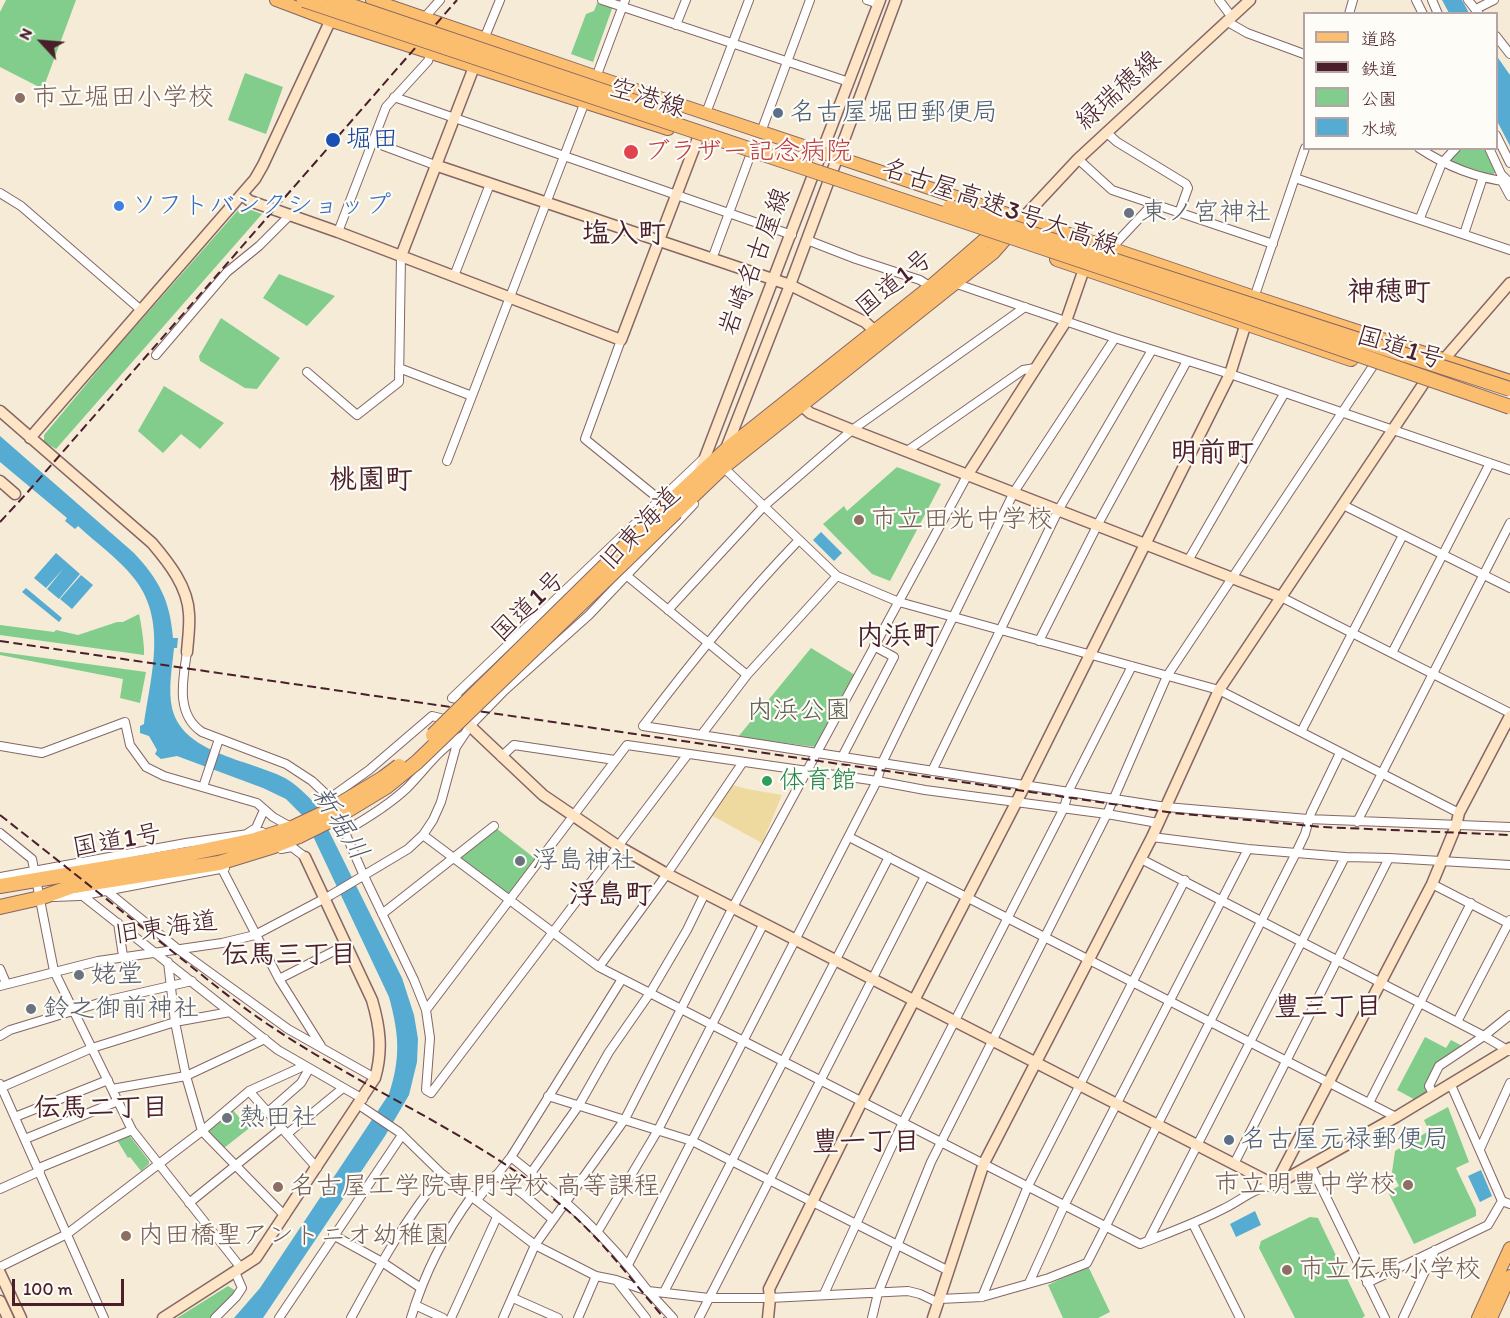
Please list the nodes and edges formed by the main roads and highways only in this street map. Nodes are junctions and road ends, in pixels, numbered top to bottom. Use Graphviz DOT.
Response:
graph roads {
  1 [pos="276,0"];
  2 [pos="304,0"];
  3 [pos="334,0"];
  4 [pos="372,0"];
  5 [pos="1022,219"];
  6 [pos="998,238"];
  7 [pos="1319,349"];
  8 [pos="1510,382"];
  9 [pos="1510,390"];
  10 [pos="1510,397"];
  11 [pos="1510,408"];
  12 [pos="668,505"];
  13 [pos="295,832"];
  14 [pos="0,886"];
  15 [pos="0,907"];
  16 [pos="1510,1248"];
  17 [pos="1510,1276"];
  18 [pos="1478,1318"];
  19 [pos="1491,1318"];
  1 -- 6 [label="main road, 空港線"];
  2 -- 11 [label="highway, 名古屋高速3号大高線, bridge"];
  3 -- 9 [label="highway, 名古屋高速3号大高線, bridge"];
  4 -- 5 [label="main road, 空港線"];
  5 -- 6 [label="highway, 国道1号"];
  5 -- 8 [label="highway, 国道1号"];
  6 -- 7 [label="highway, 国道1号"];
  6 -- 12 [label="highway, 国道1号"];
  6 -- 12 [label="highway, 国道1号"];
  7 -- 10 [label="highway"];
  7 -- 11 [label="highway, 国道1号"];
  12 -- 13 [label="highway, 国道1号, bridge"];
  13 -- 14 [label="highway, 国道1号"];
  13 -- 15 [label="highway, 国道1号"];
  16 -- 18 [label="main road"];
  17 -- 19 [label="main road"];
}
